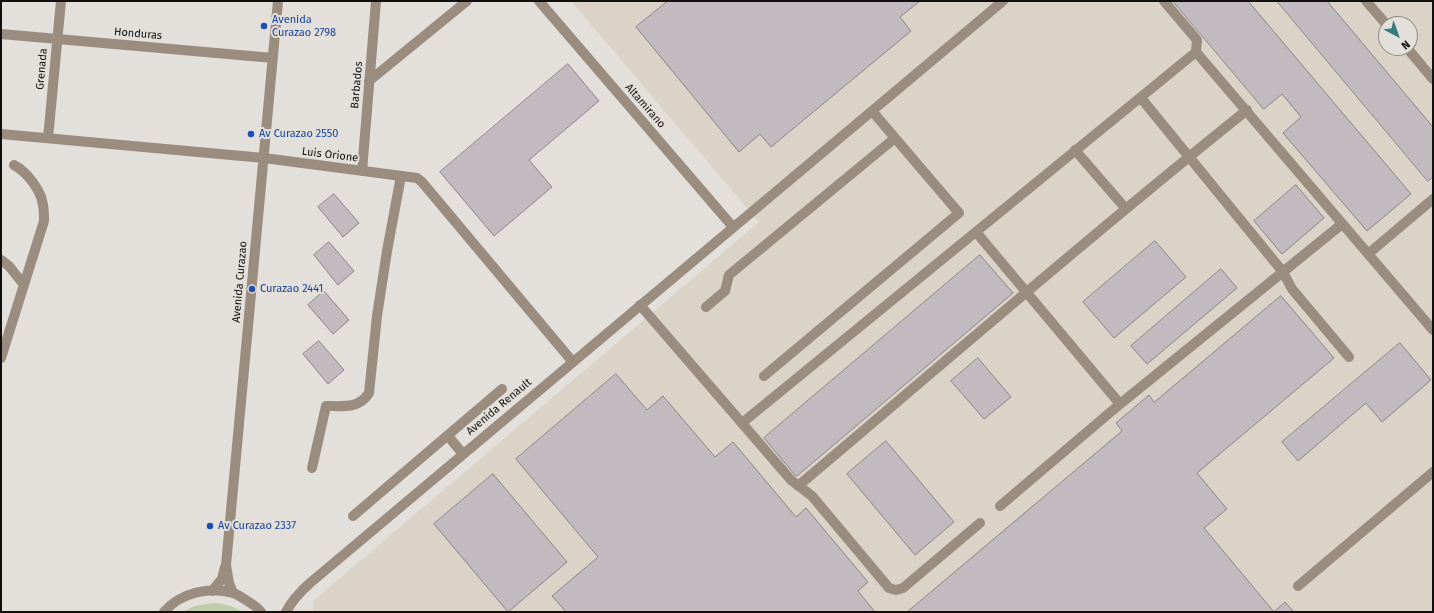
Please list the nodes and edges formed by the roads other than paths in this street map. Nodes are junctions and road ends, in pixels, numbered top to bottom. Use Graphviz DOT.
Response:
graph roads {
  1 [pos="61,1"];
  2 [pos="278,1"];
  3 [pos="376,1"];
  4 [pos="467,1"];
  5 [pos="539,1"];
  6 [pos="1003,1"];
  7 [pos="1164,1"];
  8 [pos="1366,1"];
  9 [pos="1379,16"];
  10 [pos="1,34"];
  11 [pos="57,39"];
  12 [pos="1196,52"];
  13 [pos="1413,56"];
  14 [pos="273,58"];
  15 [pos="1433,79"];
  16 [pos="369,81"];
  17 [pos="1141,98"];
  18 [pos="872,110"];
  19 [pos="1247,110"];
  20 [pos="1,134"];
  21 [pos="48,138"];
  22 [pos="895,138"];
  23 [pos="1076,150"];
  24 [pos="1189,156"];
  25 [pos="264,158"];
  26 [pos="14,165"];
  27 [pos="362,171"];
  28 [pos="401,176"];
  29 [pos="1433,199"];
  30 [pos="1126,209"];
  31 [pos="1342,224"];
  32 [pos="733,227"];
  33 [pos="976,232"];
  34 [pos="1368,254"];
  35 [pos="1,260"];
  36 [pos="1283,272"];
  37 [pos="24,285"];
  38 [pos="1027,292"];
  39 [pos="640,305"];
  40 [pos="706,307"];
  41 [pos="1433,330"];
  42 [pos="1349,357"];
  43 [pos="1,358"];
  44 [pos="572,361"];
  45 [pos="764,376"];
  46 [pos="502,389"];
  47 [pos="1120,404"];
  48 [pos="742,423"];
  49 [pos="448,436"];
  50 [pos="463,454"];
  51 [pos="312,468"];
  52 [pos="1433,472"];
  53 [pos="798,486"];
  54 [pos="1000,506"];
  55 [pos="353,516"];
  56 [pos="980,523"];
  57 [pos="226,565"];
  58 [pos="1298,586"];
  59 [pos="212,591"];
  60 [pos="232,593"];
  61 [pos="164,612"];
  62 [pos="261,612"];
  63 [pos="286,612"];
  1 -- 11 [label="street, Grenada"];
  2 -- 14 [label="street, Avenida Curazao"];
  3 -- 16 [label="street, Barbados"];
  4 -- 16 [label="street"];
  5 -- 32 [label="street, Altamirano"];
  6 -- 18 [label="street, Avenida Renault"];
  7 -- 12 [label="street"];
  8 -- 9 [label="street"];
  10 -- 11 [label="street, Honduras"];
  11 -- 14 [label="street, Honduras"];
  11 -- 21 [label="street, Grenada"];
  12 -- 17 [label="street"];
  12 -- 19 [label="street"];
  13 -- 15 [label="street"];
  14 -- 25 [label="street, Avenida Curazao"];
  16 -- 27 [label="street, Barbados"];
  17 -- 23 [label="street"];
  17 -- 24 [label="street"];
  18 -- 22 [label="street"];
  18 -- 32 [label="street, Avenida Renault"];
  19 -- 24 [label="street"];
  19 -- 31 [label="street"];
  20 -- 21 [label="street, Luis Orione"];
  21 -- 25 [label="street, Luis Orione"];
  22 -- 40 [label="street"];
  22 -- 45 [label="street"];
  23 -- 30 [label="street"];
  23 -- 33 [label="street"];
  24 -- 30 [label="street"];
  24 -- 36 [label="street"];
  25 -- 27 [label="street, Luis Orione"];
  25 -- 57 [label="street, Avenida Curazao"];
  26 -- 37 [label="street"];
  27 -- 28 [label="street, Luis Orione"];
  28 -- 44 [label="street, Luis Orione"];
  28 -- 51 [label="street"];
  29 -- 34 [label="street"];
  30 -- 38 [label="street"];
  31 -- 34 [label="street"];
  31 -- 36 [label="street"];
  32 -- 39 [label="street, Avenida Renault"];
  33 -- 38 [label="street"];
  33 -- 48 [label="street"];
  34 -- 41 [label="street"];
  35 -- 37 [label="street"];
  36 -- 42 [label="street"];
  36 -- 47 [label="street"];
  37 -- 43 [label="street"];
  38 -- 47 [label="street"];
  38 -- 53 [label="street"];
  39 -- 44 [label="street, Avenida Renault"];
  39 -- 48 [label="street"];
  44 -- 50 [label="street, Avenida Renault"];
  46 -- 49 [label="street"];
  47 -- 54 [label="street"];
  48 -- 53 [label="street"];
  49 -- 50 [label="street"];
  49 -- 55 [label="street"];
  50 -- 63 [label="street, Avenida Renault"];
  52 -- 58 [label="street"];
  53 -- 56 [label="street"];
  57 -- 59 [label="street, Avenida Curazao"];
  57 -- 60 [label="street, Avenida Curazao"];
  59 -- 60 [label="street"];
  59 -- 61 [label="street"];
  60 -- 62 [label="street"];
}
